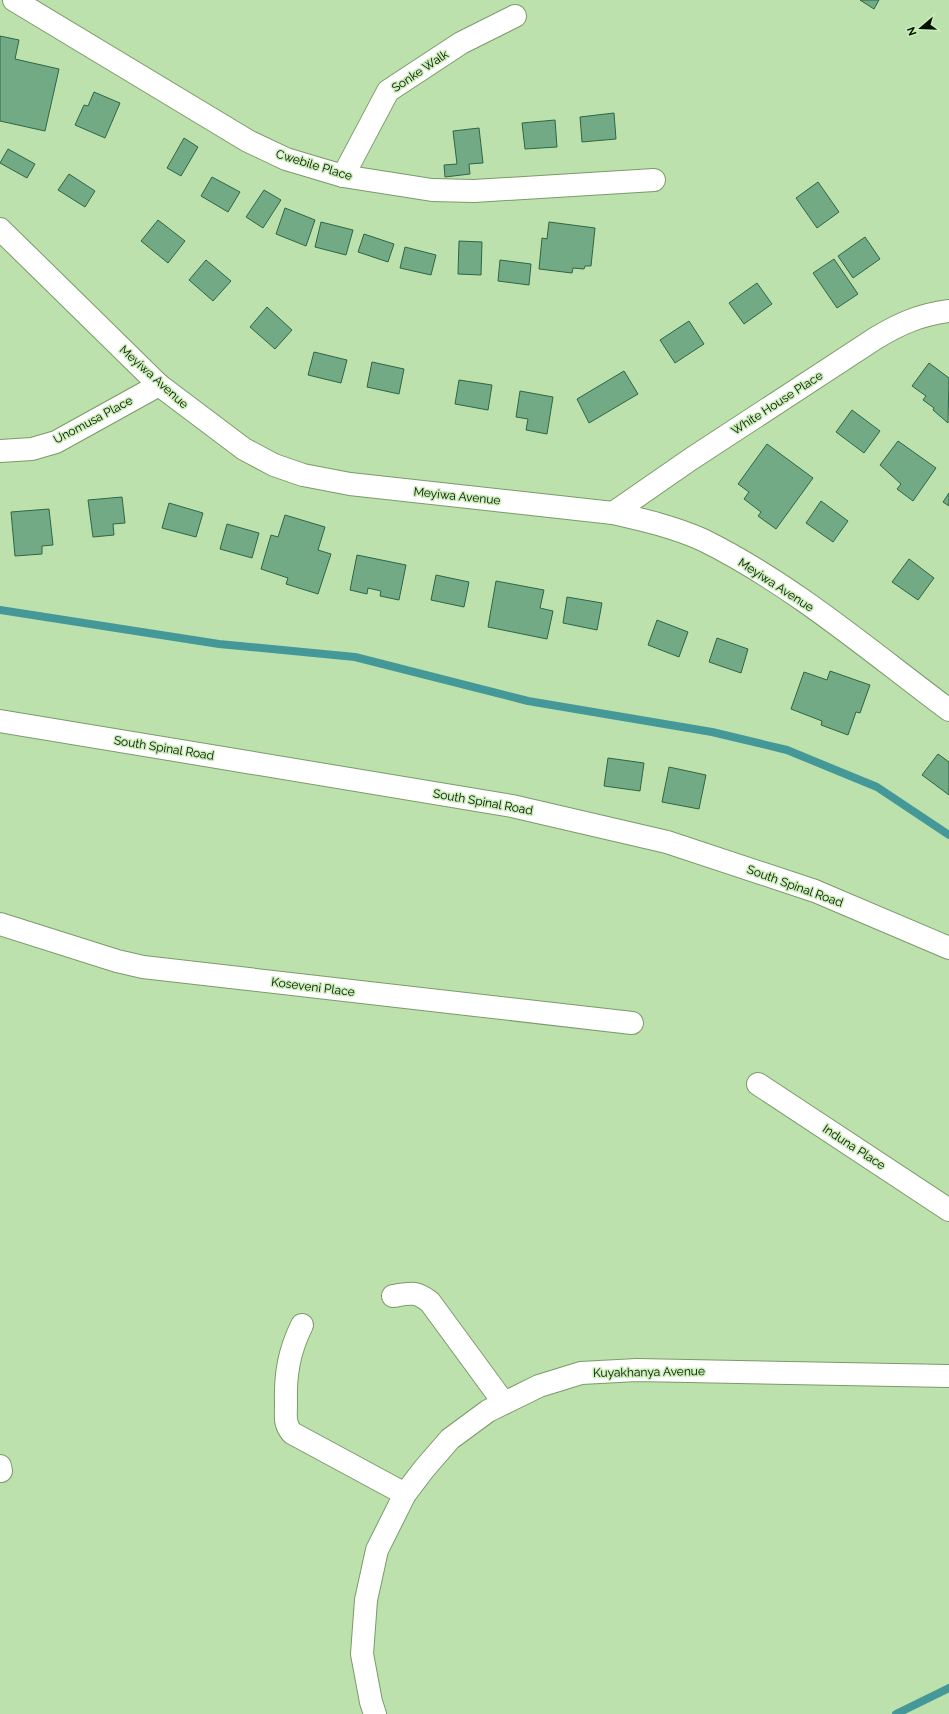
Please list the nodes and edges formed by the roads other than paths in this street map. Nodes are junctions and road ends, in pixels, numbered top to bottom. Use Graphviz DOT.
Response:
graph roads {
  1 [pos="14,0"];
  2 [pos="515,16"];
  3 [pos="343,176"];
  4 [pos="654,180"];
  5 [pos="0,229"];
  6 [pos="949,311"];
  7 [pos="159,385"];
  8 [pos="0,451"];
  9 [pos="613,513"];
  10 [pos="949,710"];
  11 [pos="0,721"];
  12 [pos="0,924"];
  13 [pos="949,948"];
  14 [pos="632,1023"];
  15 [pos="758,1084"];
  16 [pos="949,1210"];
  17 [pos="394,1296"];
  18 [pos="302,1325"];
  19 [pos="949,1376"];
  20 [pos="504,1403"];
  21 [pos="405,1494"];
  22 [pos="375,1714"];
  1 -- 3 [label="street, Cwebile Place"];
  2 -- 3 [label="street, Sonke Walk"];
  3 -- 4 [label="street, Cwebile Place"];
  5 -- 7 [label="street, Meyiwa Avenue"];
  6 -- 9 [label="street, White House Place"];
  7 -- 8 [label="street, Unomusa Place"];
  7 -- 9 [label="street, Meyiwa Avenue"];
  9 -- 10 [label="street, Meyiwa Avenue"];
  11 -- 13 [label="street, South Spinal Road"];
  12 -- 14 [label="street, Koseveni Place"];
  15 -- 16 [label="street, Induna Place"];
  17 -- 20 [label="street"];
  18 -- 21 [label="street"];
  19 -- 20 [label="street, Kuyakhanya Avenue"];
  20 -- 21 [label="street, Kuyakhanya Avenue"];
  21 -- 22 [label="street, Kuyakhanya Avenue"];
}
